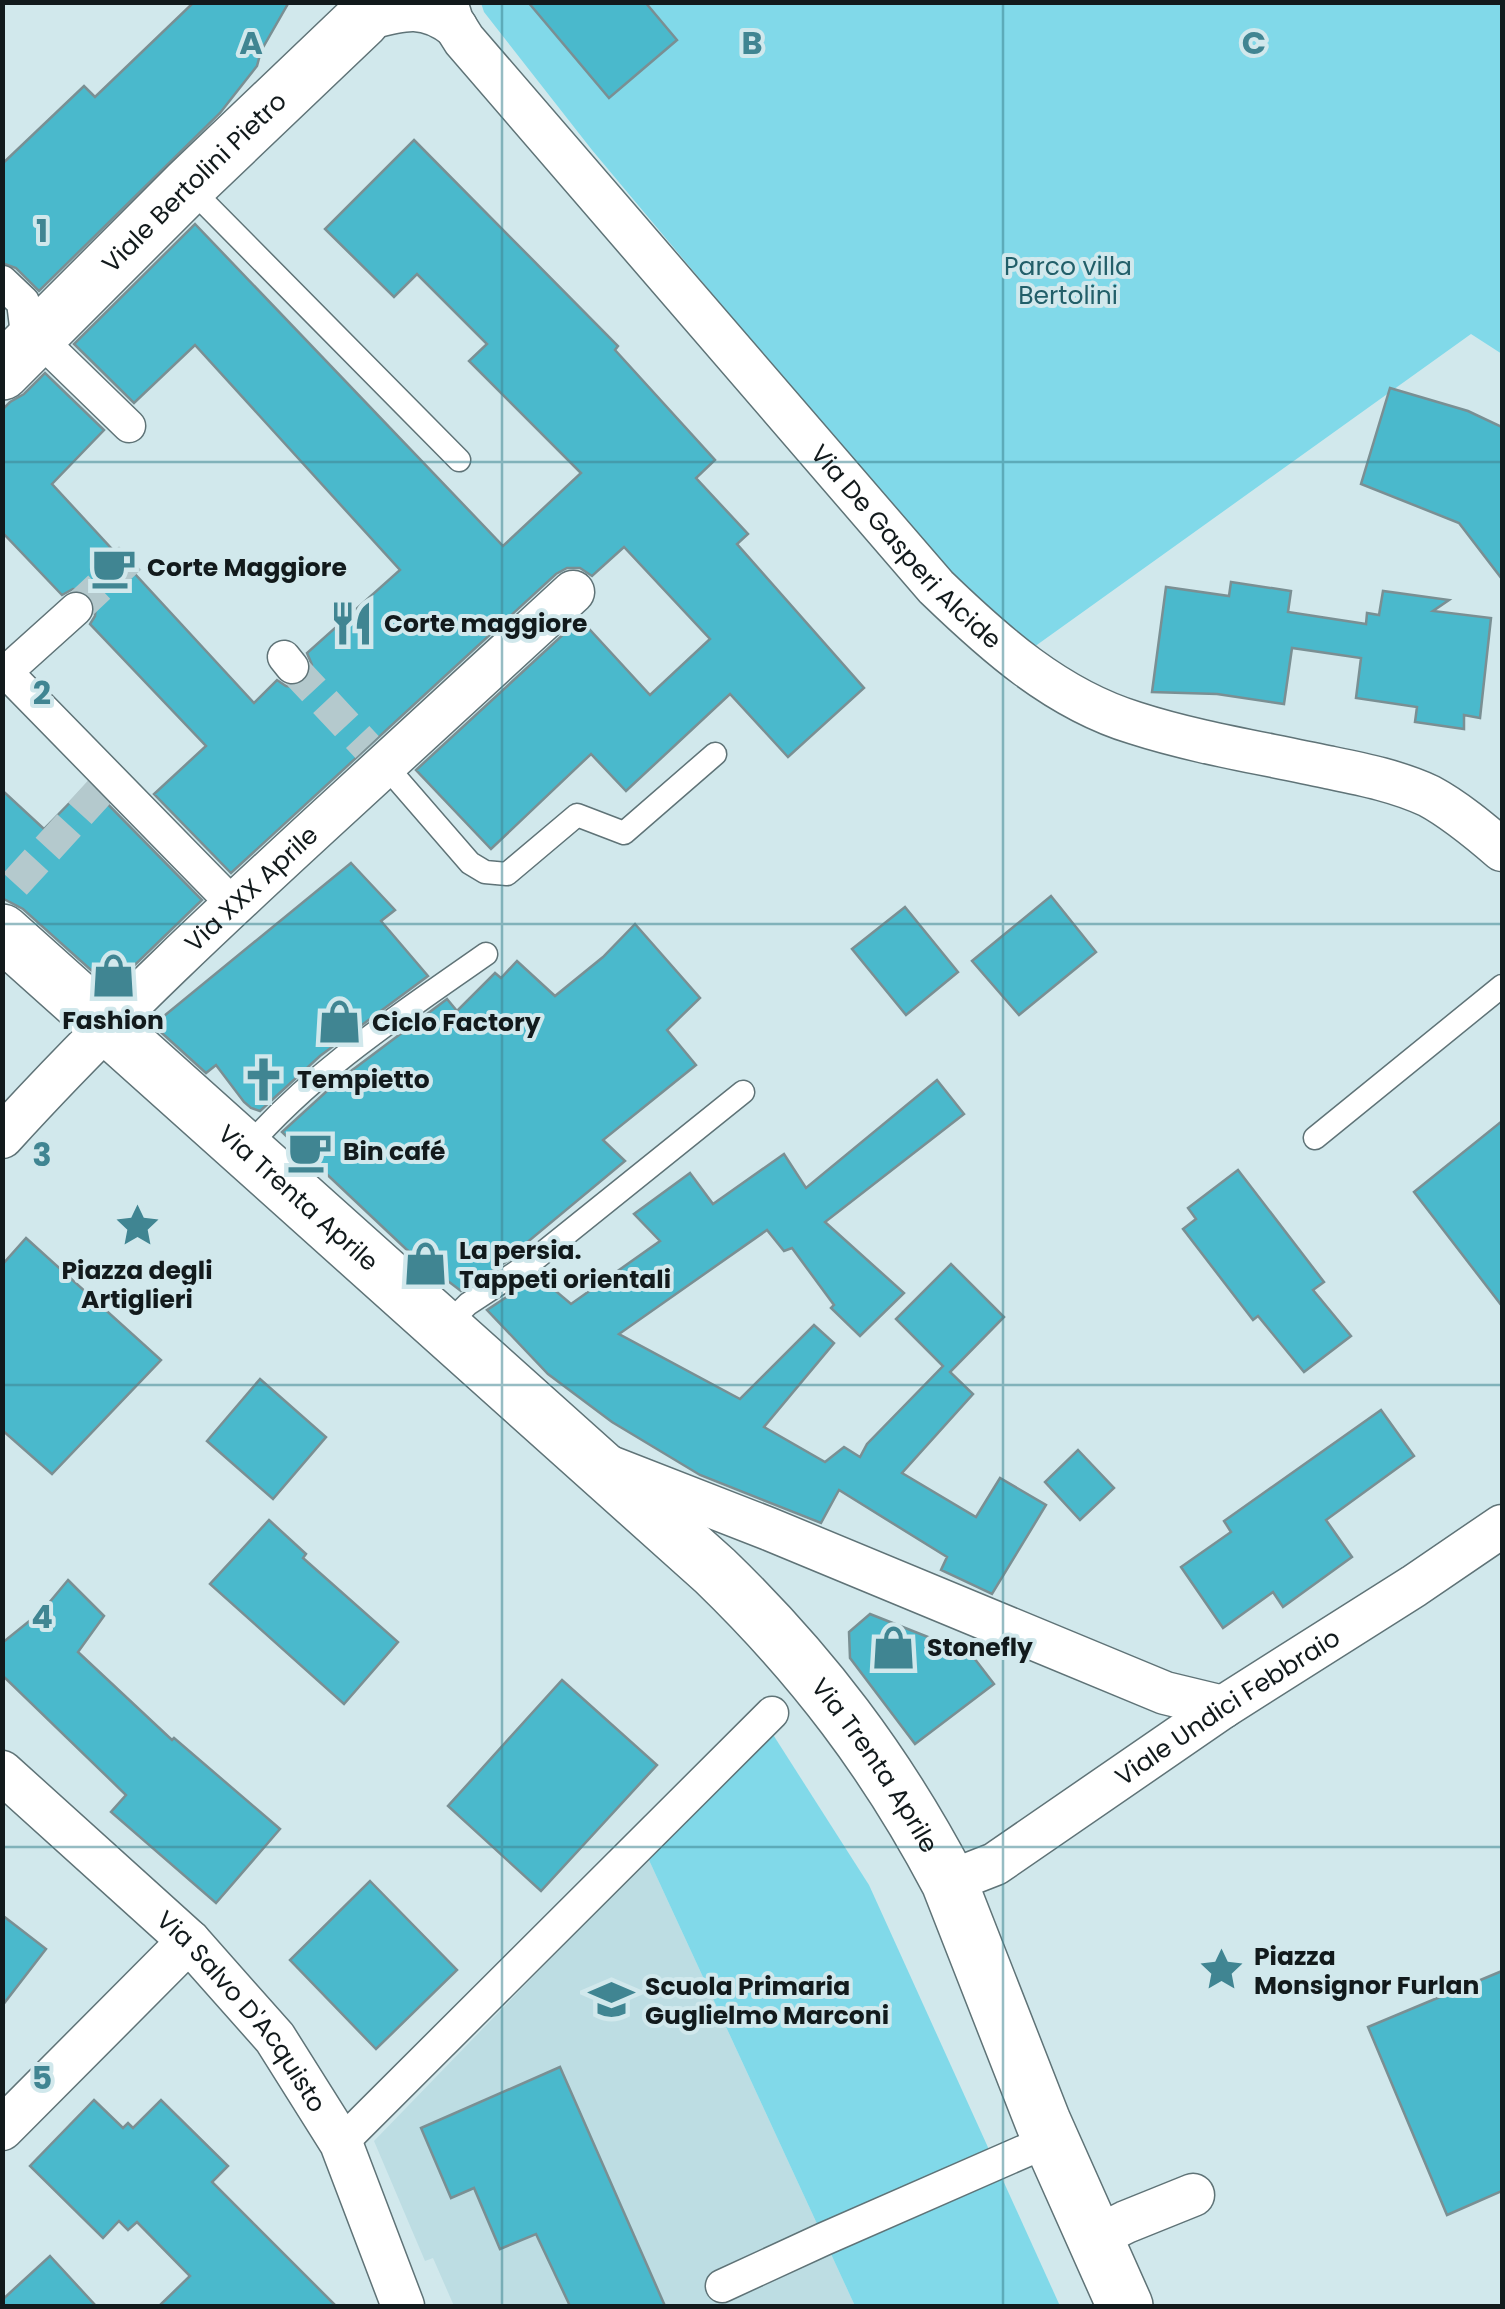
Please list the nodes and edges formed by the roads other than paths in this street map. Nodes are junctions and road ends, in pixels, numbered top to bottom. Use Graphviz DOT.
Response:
graph roads {
  1 [pos="376,8"];
  2 [pos="451,15"];
  3 [pos="188,186"];
  4 [pos="2,282"];
  5 [pos="20,355"];
  6 [pos="130,426"];
  7 [pos="460,460"];
  8 [pos="573,592"];
  9 [pos="76,610"];
  10 [pos="716,754"];
  11 [pos="383,755"];
  12 [pos="1502,850"];
  13 [pos="234,904"];
  14 [pos="2,932"];
  15 [pos="486,954"];
  16 [pos="1502,986"];
  17 [pos="108,1025"];
  18 [pos="743,1092"];
  19 [pos="2,1137"];
  20 [pos="1315,1138"];
  21 [pos="246,1149"];
  22 [pos="444,1327"];
  23 [pos="594,1460"];
  24 [pos="1502,1526"];
  25 [pos="1224,1707"];
  26 [pos="772,1714"];
  27 [pos="2,1772"];
  28 [pos="949,1882"];
  29 [pos="189,1941"];
  30 [pos="2,2129"];
  31 [pos="1050,2140"];
  32 [pos="341,2143"];
  33 [pos="1192,2195"];
  34 [pos="1094,2238"];
  35 [pos="722,2286"];
  36 [pos="401,2305"];
  37 [pos="1125,2306"];
  1 -- 2 [label="street, Via De Gasperi Alcide"];
  1 -- 3 [label="main road, Viale Bertolini Pietro"];
  2 -- 12 [label="street, Via De Gasperi Alcide"];
  3 -- 5 [label="main road, Viale Bertolini Pietro"];
  3 -- 7 [label="lane"];
  4 -- 5 [label="street"];
  5 -- 6 [label="street"];
  8 -- 11 [label="street"];
  9 -- 13 [label="street"];
  10 -- 11 [label="lane"];
  11 -- 13 [label="street, Via XXX Aprile"];
  13 -- 17 [label="street, Via XXX Aprile"];
  14 -- 17 [label="main road, Via Trenta Aprile"];
  15 -- 21 [label="lane"];
  16 -- 20 [label="lane"];
  17 -- 19 [label="street"];
  17 -- 21 [label="main road, Via Trenta Aprile"];
  18 -- 22 [label="lane"];
  21 -- 22 [label="main road, Via Trenta Aprile"];
  22 -- 23 [label="main road, Via Trenta Aprile"];
  23 -- 25 [label="street, Via Trenta Aprile"];
  23 -- 28 [label="main road, Via Trenta Aprile"];
  24 -- 25 [label="street, Viale Undici Febbraio"];
  25 -- 28 [label="street, Viale Undici Febbraio"];
  26 -- 32 [label="street"];
  27 -- 29 [label="street, Via Salvo D'Acquisto"];
  28 -- 31 [label="main road, Via Trenta Aprile"];
  29 -- 30 [label="street"];
  29 -- 32 [label="street, Via Salvo D'Acquisto"];
  31 -- 34 [label="main road, Via Trenta Aprile"];
  31 -- 35 [label="street"];
  32 -- 36 [label="street, Via Salvo D'Acquisto"];
  33 -- 34 [label="street"];
  34 -- 37 [label="main road, Via Trenta Aprile"];
}
